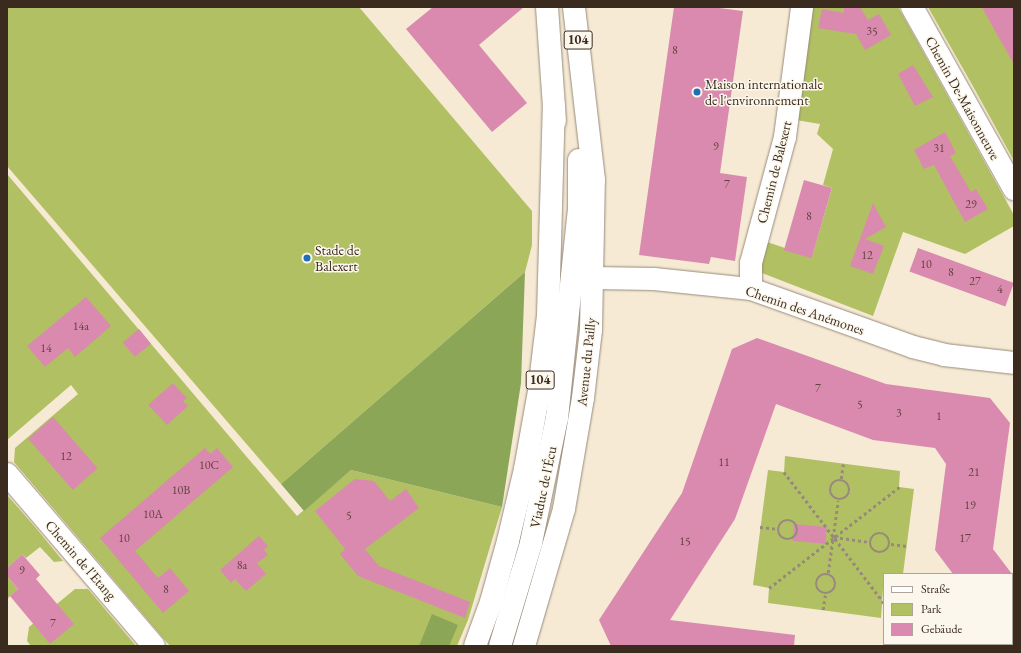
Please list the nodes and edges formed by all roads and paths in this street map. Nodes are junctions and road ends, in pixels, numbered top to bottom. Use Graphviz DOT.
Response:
graph roads {
  1 [pos="547,7"];
  2 [pos="574,7"];
  3 [pos="802,7"];
  4 [pos="912,7"];
  5 [pos="581,71"];
  6 [pos="554,106"];
  7 [pos="1014,189"];
  8 [pos="593,278"];
  9 [pos="751,288"];
  10 [pos="567,324"];
  11 [pos="1014,363"];
  12 [pos="843,464"];
  13 [pos="784,472"];
  14 [pos="7,474"];
  15 [pos="841,479"];
  16 [pos="899,487"];
  17 [pos="838,501"];
  18 [pos="760,527"];
  19 [pos="778,529"];
  20 [pos="834,537"];
  21 [pos="869,542"];
  22 [pos="891,544"];
  23 [pos="907,546"];
  24 [pos="828,573"];
  25 [pos="769,588"];
  26 [pos="825,595"];
  27 [pos="883,602"];
  28 [pos="823,610"];
  29 [pos="154,646"];
  30 [pos="474,646"];
  31 [pos="500,646"];
  32 [pos="524,646"];
  1 -- 6 [label="main road, Avenue du Pailly / 104"];
  2 -- 5 [label="main road, Avenue du Pailly / 104"];
  3 -- 9 [label="main road, Chemin de Balexert"];
  4 -- 7 [label="main road, Chemin De-Maisonneuve"];
  5 -- 8 [label="main road, Avenue du Pailly / 104"];
  5 -- 10 [label="main road, Avenue du Pailly / 104"];
  6 -- 10 [label="main road, Avenue du Pailly / 104"];
  6 -- 30 [label="main road, Avenue du Pailly / 104"];
  8 -- 9 [label="main road, Chemin des Anémones"];
  8 -- 32 [label="main road, Avenue du Pailly / 104"];
  9 -- 11 [label="main road, Chemin des Anémones"];
  10 -- 31 [label="main road, Viaduc de l'Écu / 104"];
  12 -- 15 [label="path"];
  13 -- 20 [label="path"];
  14 -- 29 [label="main road, Chemin de l'Etang"];
  15 -- 17 [label="path"];
  15 -- 17 [label="path"];
  16 -- 20 [label="path"];
  17 -- 20 [label="path"];
  18 -- 19 [label="path"];
  19 -- 19 [label="path"];
  20 -- 21 [label="path"];
  20 -- 24 [label="path"];
  20 -- 25 [label="path"];
  20 -- 27 [label="path"];
  21 -- 22 [label="path"];
  21 -- 22 [label="path"];
  22 -- 23 [label="path"];
  24 -- 26 [label="path"];
  24 -- 26 [label="path"];
  26 -- 28 [label="path"];
}
